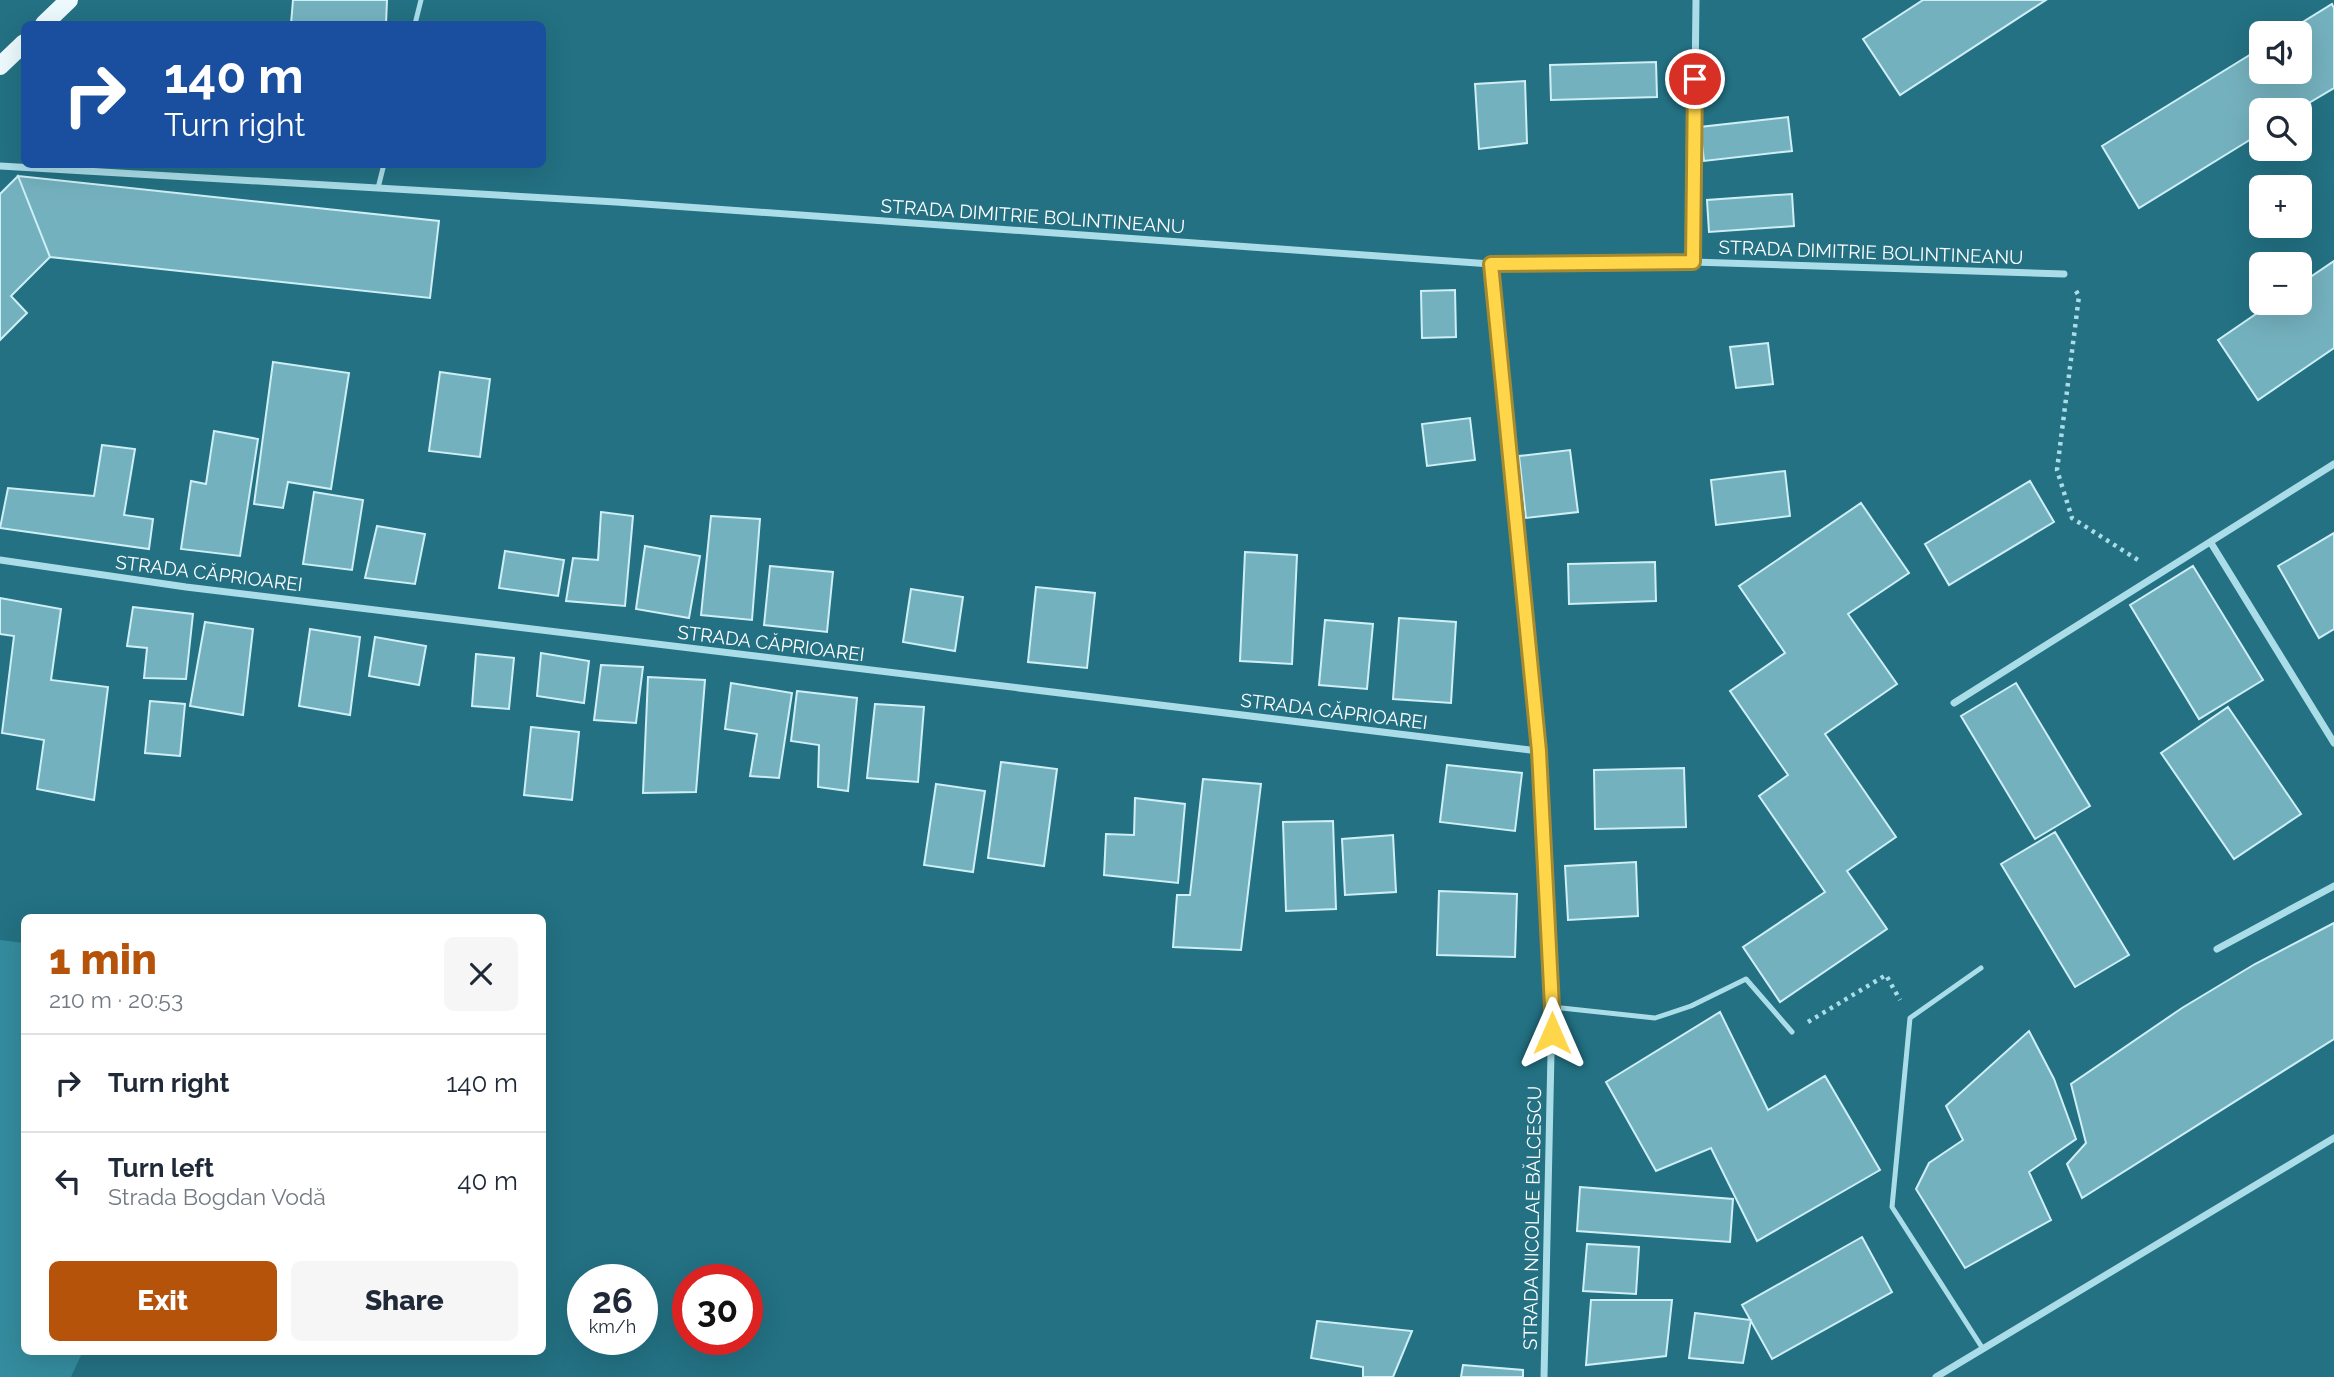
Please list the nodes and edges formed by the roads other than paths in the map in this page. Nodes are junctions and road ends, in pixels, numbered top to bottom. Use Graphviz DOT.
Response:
graph roads {
  1 [pos="69,0"];
  2 [pos="421,0"];
  3 [pos="1696,0"];
  4 [pos="47,21"];
  5 [pos="416,21"];
  6 [pos="21,46"];
  7 [pos="0,66"];
  8 [pos="0,166"];
  9 [pos="21,167"];
  10 [pos="34,168"];
  11 [pos="383,168"];
  12 [pos="378,188"];
  13 [pos="1693,262"];
  14 [pos="1491,264"];
  15 [pos="2064,274"];
  16 [pos="2334,464"];
  17 [pos="2211,543"];
  18 [pos="0,560"];
  19 [pos="1954,704"];
  20 [pos="2334,743"];
  21 [pos="1539,751"];
  22 [pos="2334,886"];
  23 [pos="2217,949"];
  24 [pos="1981,968"];
  25 [pos="1552,1007"];
  26 [pos="1792,1032"];
  27 [pos="2334,1138"];
  28 [pos="1983,1349"];
  29 [pos="1544,1377"];
  30 [pos="1937,1377"];
  1 -- 4 [label="main road"];
  2 -- 5 [label="lane"];
  3 -- 13 [label="street"];
  6 -- 7 [label="main road"];
  8 -- 9 [label="street, STRADA DIMITRIE BOLINTINEANU"];
  10 -- 12 [label="street, STRADA DIMITRIE BOLINTINEANU"];
  11 -- 12 [label="lane"];
  12 -- 14 [label="street, STRADA DIMITRIE BOLINTINEANU"];
  13 -- 14 [label="street, STRADA DIMITRIE BOLINTINEANU"];
  13 -- 15 [label="street, STRADA DIMITRIE BOLINTINEANU"];
  14 -- 21 [label="street, STRADA NICOLAE BĂLCESCU"];
  16 -- 17 [label="street"];
  17 -- 19 [label="street"];
  17 -- 20 [label="street"];
  18 -- 21 [label="street, STRADA CĂPRIOAREI"];
  21 -- 25 [label="street, STRADA NICOLAE BĂLCESCU"];
  22 -- 23 [label="street"];
  24 -- 28 [label="lane"];
  25 -- 26 [label="lane"];
  25 -- 29 [label="street, STRADA NICOLAE BĂLCESCU"];
  27 -- 28 [label="street"];
  28 -- 30 [label="street"];
}
